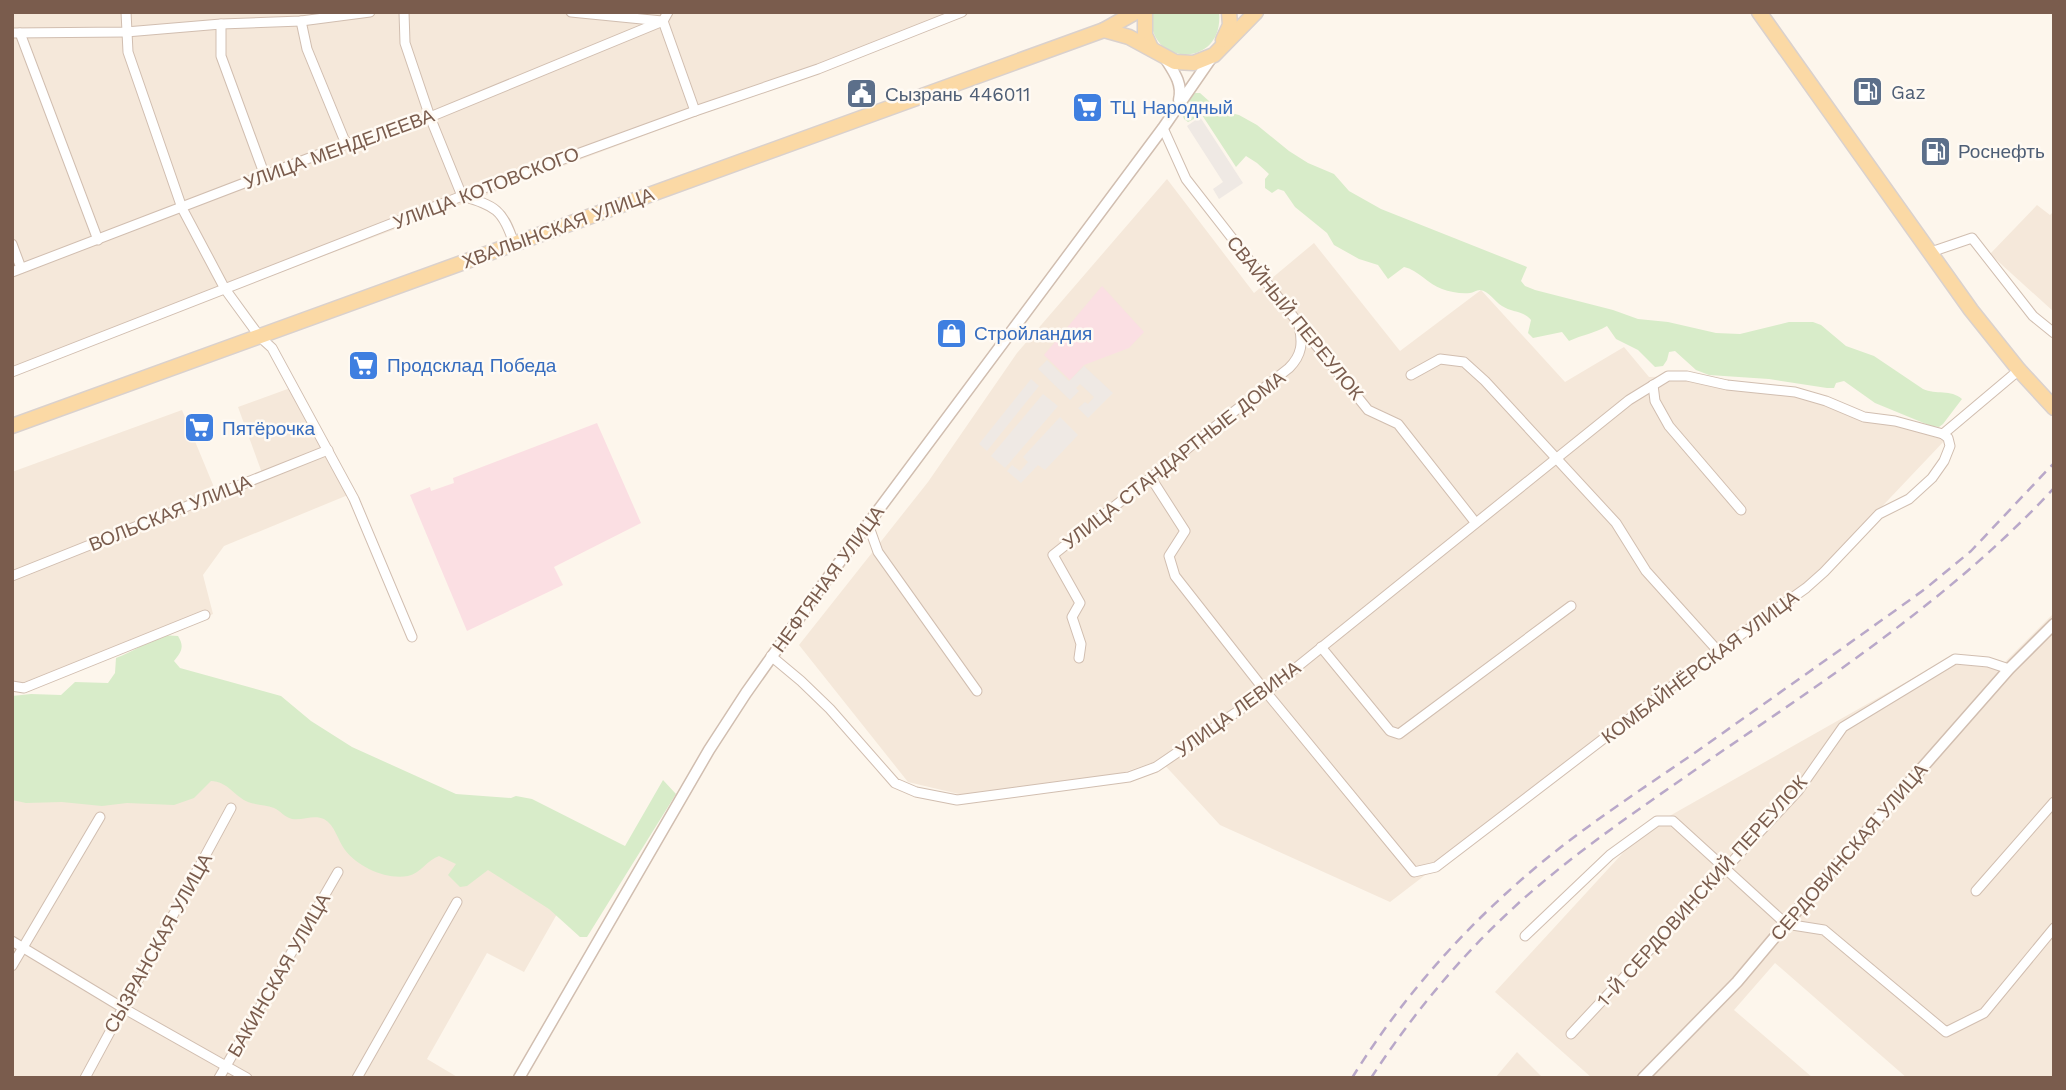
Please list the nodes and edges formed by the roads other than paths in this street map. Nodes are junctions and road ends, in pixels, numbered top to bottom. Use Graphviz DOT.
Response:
graph roads {
  1 [pos="126,12"];
  2 [pos="370,12"];
  3 [pos="404,12"];
  4 [pos="571,12"];
  5 [pos="962,12"];
  6 [pos="1136,12"];
  7 [pos="1145,12"];
  8 [pos="1229,12"];
  9 [pos="1256,12"];
  10 [pos="1759,12"];
  11 [pos="666,17"];
  12 [pos="301,21"];
  13 [pos="221,24"];
  14 [pos="1104,30"];
  15 [pos="126,32"];
  16 [pos="16,33"];
  17 [pos="1151,48"];
  18 [pos="1217,52"];
  19 [pos="1165,58"];
  20 [pos="1177,107"];
  21 [pos="695,111"];
  22 [pos="430,117"];
  23 [pos="1163,128"];
  24 [pos="346,144"];
  25 [pos="265,176"];
  26 [pos="462,196"];
  27 [pos="181,208"];
  28 [pos="98,240"];
  29 [pos="12,244"];
  30 [pos="514,244"];
  31 [pos="1931,253"];
  32 [pos="17,270"];
  33 [pos="225,289"];
  34 [pos="1299,324"];
  35 [pos="2054,333"];
  36 [pos="260,337"];
  37 [pos="2019,370"];
  38 [pos="12,372"];
  39 [pos="1411,375"];
  40 [pos="1653,385"];
  41 [pos="2054,408"];
  42 [pos="12,426"];
  43 [pos="1943,434"];
  44 [pos="328,450"];
  45 [pos="1556,459"];
  46 [pos="1151,478"];
  47 [pos="1741,510"];
  48 [pos="1475,522"];
  49 [pos="868,524"];
  50 [pos="12,576"];
  51 [pos="1571,606"];
  52 [pos="205,615"];
  53 [pos="2052,631"];
  54 [pos="412,637"];
  55 [pos="1321,647"];
  56 [pos="1718,651"];
  57 [pos="771,656"];
  58 [pos="1079,658"];
  59 [pos="2009,669"];
  60 [pos="12,686"];
  61 [pos="977,691"];
  62 [pos="1266,692"];
  63 [pos="2054,802"];
  64 [pos="231,808"];
  65 [pos="100,817"];
  66 [pos="1726,869"];
  67 [pos="338,872"];
  68 [pos="1976,891"];
  69 [pos="457,902"];
  70 [pos="1786,924"];
  71 [pos="2054,928"];
  72 [pos="1525,936"];
  73 [pos="12,941"];
  74 [pos="23,947"];
  75 [pos="12,966"];
  76 [pos="123,1008"];
  77 [pos="1572,1034"];
  78 [pos="226,1067"];
  79 [pos="85,1078"];
  80 [pos="219,1078"];
  81 [pos="247,1078"];
  82 [pos="357,1078"];
  83 [pos="519,1078"];
  84 [pos="1643,1078"];
  1 -- 15 [label="street"];
  2 -- 12 [label="street"];
  3 -- 22 [label="street"];
  4 -- 11 [label="street"];
  5 -- 21 [label="street, УЛИЦА КОТОВСКОГО"];
  6 -- 14 [label="main road, ХВАЛЫНСКАЯ УЛИЦА"];
  7 -- 17 [label="main road"];
  8 -- 18 [label="main road"];
  9 -- 18 [label="main road"];
  10 -- 31 [label="main road"];
  11 -- 21 [label="street"];
  11 -- 22 [label="street, УЛИЦА МЕНДЕЛЕЕВА"];
  12 -- 13 [label="street"];
  12 -- 24 [label="street"];
  13 -- 15 [label="street"];
  13 -- 25 [label="street"];
  14 -- 17 [label="main road"];
  14 -- 30 [label="main road, ХВАЛЫНСКАЯ УЛИЦА"];
  15 -- 16 [label="street"];
  15 -- 27 [label="street"];
  16 -- 28 [label="street"];
  17 -- 19 [label="main road"];
  18 -- 19 [label="main road"];
  18 -- 20 [label="street, НЕФТЯНАЯ УЛИЦА"];
  19 -- 20 [label="street"];
  20 -- 23 [label="street, НЕФТЯНАЯ УЛИЦА"];
  21 -- 26 [label="street, УЛИЦА КОТОВСКОГО"];
  22 -- 24 [label="street, УЛИЦА МЕНДЕЛЕЕВА"];
  22 -- 26 [label="street"];
  23 -- 34 [label="street, СВАЙНЫЙ ПЕРЕУЛОК"];
  23 -- 49 [label="street, НЕФТЯНАЯ УЛИЦА"];
  24 -- 25 [label="street, УЛИЦА МЕНДЕЛЕЕВА"];
  25 -- 27 [label="street, УЛИЦА МЕНДЕЛЕЕВА"];
  26 -- 30 [label="street"];
  26 -- 33 [label="street, УЛИЦА КОТОВСКОГО"];
  27 -- 28 [label="street, УЛИЦА МЕНДЕЛЕЕВА"];
  27 -- 33 [label="street"];
  28 -- 32 [label="street, УЛИЦА МЕНДЕЛЕЕВА"];
  29 -- 32 [label="street"];
  30 -- 36 [label="main road, ХВАЛЫНСКАЯ УЛИЦА"];
  31 -- 35 [label="street"];
  31 -- 37 [label="main road"];
  33 -- 36 [label="street"];
  33 -- 38 [label="street, УЛИЦА КОТОВСКОГО"];
  34 -- 46 [label="street, УЛИЦА СТАНДАРТНЫЕ ДОМА"];
  34 -- 48 [label="street, СВАЙНЫЙ ПЕРЕУЛОК"];
  36 -- 42 [label="main road, ХВАЛЫНСКАЯ УЛИЦА"];
  36 -- 44 [label="street"];
  37 -- 41 [label="main road"];
  37 -- 43 [label="street"];
  39 -- 45 [label="street"];
  40 -- 43 [label="street, УЛИЦА ЛЕВИНА"];
  40 -- 45 [label="street, УЛИЦА ЛЕВИНА"];
  40 -- 47 [label="street"];
  43 -- 56 [label="street, КОМБАЙНЁРСКАЯ УЛИЦА"];
  44 -- 50 [label="street, ВОЛЬСКАЯ УЛИЦА"];
  44 -- 54 [label="street"];
  45 -- 48 [label="street, УЛИЦА ЛЕВИНА"];
  45 -- 56 [label="street"];
  46 -- 58 [label="street, УЛИЦА СТАНДАРТНЫЕ ДОМА"];
  46 -- 62 [label="street"];
  48 -- 55 [label="street, УЛИЦА ЛЕВИНА"];
  49 -- 57 [label="street, НЕФТЯНАЯ УЛИЦА"];
  49 -- 61 [label="street"];
  51 -- 55 [label="street"];
  52 -- 60 [label="street"];
  53 -- 59 [label="street, СЕРДОВИНСКАЯ УЛИЦА"];
  55 -- 62 [label="street, УЛИЦА ЛЕВИНА"];
  56 -- 62 [label="street, КОМБАЙНЁРСКАЯ УЛИЦА"];
  57 -- 62 [label="street, УЛИЦА ЛЕВИНА"];
  57 -- 83 [label="street, НЕФТЯНАЯ УЛИЦА"];
  59 -- 66 [label="street, 1-Й СЕРДОВИНСКИЙ ПЕРЕУЛОК"];
  59 -- 70 [label="street, СЕРДОВИНСКАЯ УЛИЦА"];
  63 -- 68 [label="street"];
  64 -- 76 [label="street, СЫЗРАНСКАЯ УЛИЦА"];
  65 -- 74 [label="street"];
  66 -- 70 [label="street"];
  66 -- 72 [label="street"];
  66 -- 77 [label="street, 1-Й СЕРДОВИНСКИЙ ПЕРЕУЛОК"];
  67 -- 78 [label="street, БАКИНСКАЯ УЛИЦА"];
  69 -- 82 [label="street"];
  70 -- 71 [label="street"];
  70 -- 84 [label="street, СЕРДОВИНСКАЯ УЛИЦА"];
  73 -- 74 [label="street"];
  74 -- 75 [label="street"];
  74 -- 76 [label="street"];
  76 -- 78 [label="street"];
  76 -- 79 [label="street, СЫЗРАНСКАЯ УЛИЦА"];
  78 -- 80 [label="street, БАКИНСКАЯ УЛИЦА"];
  78 -- 81 [label="street"];
}
